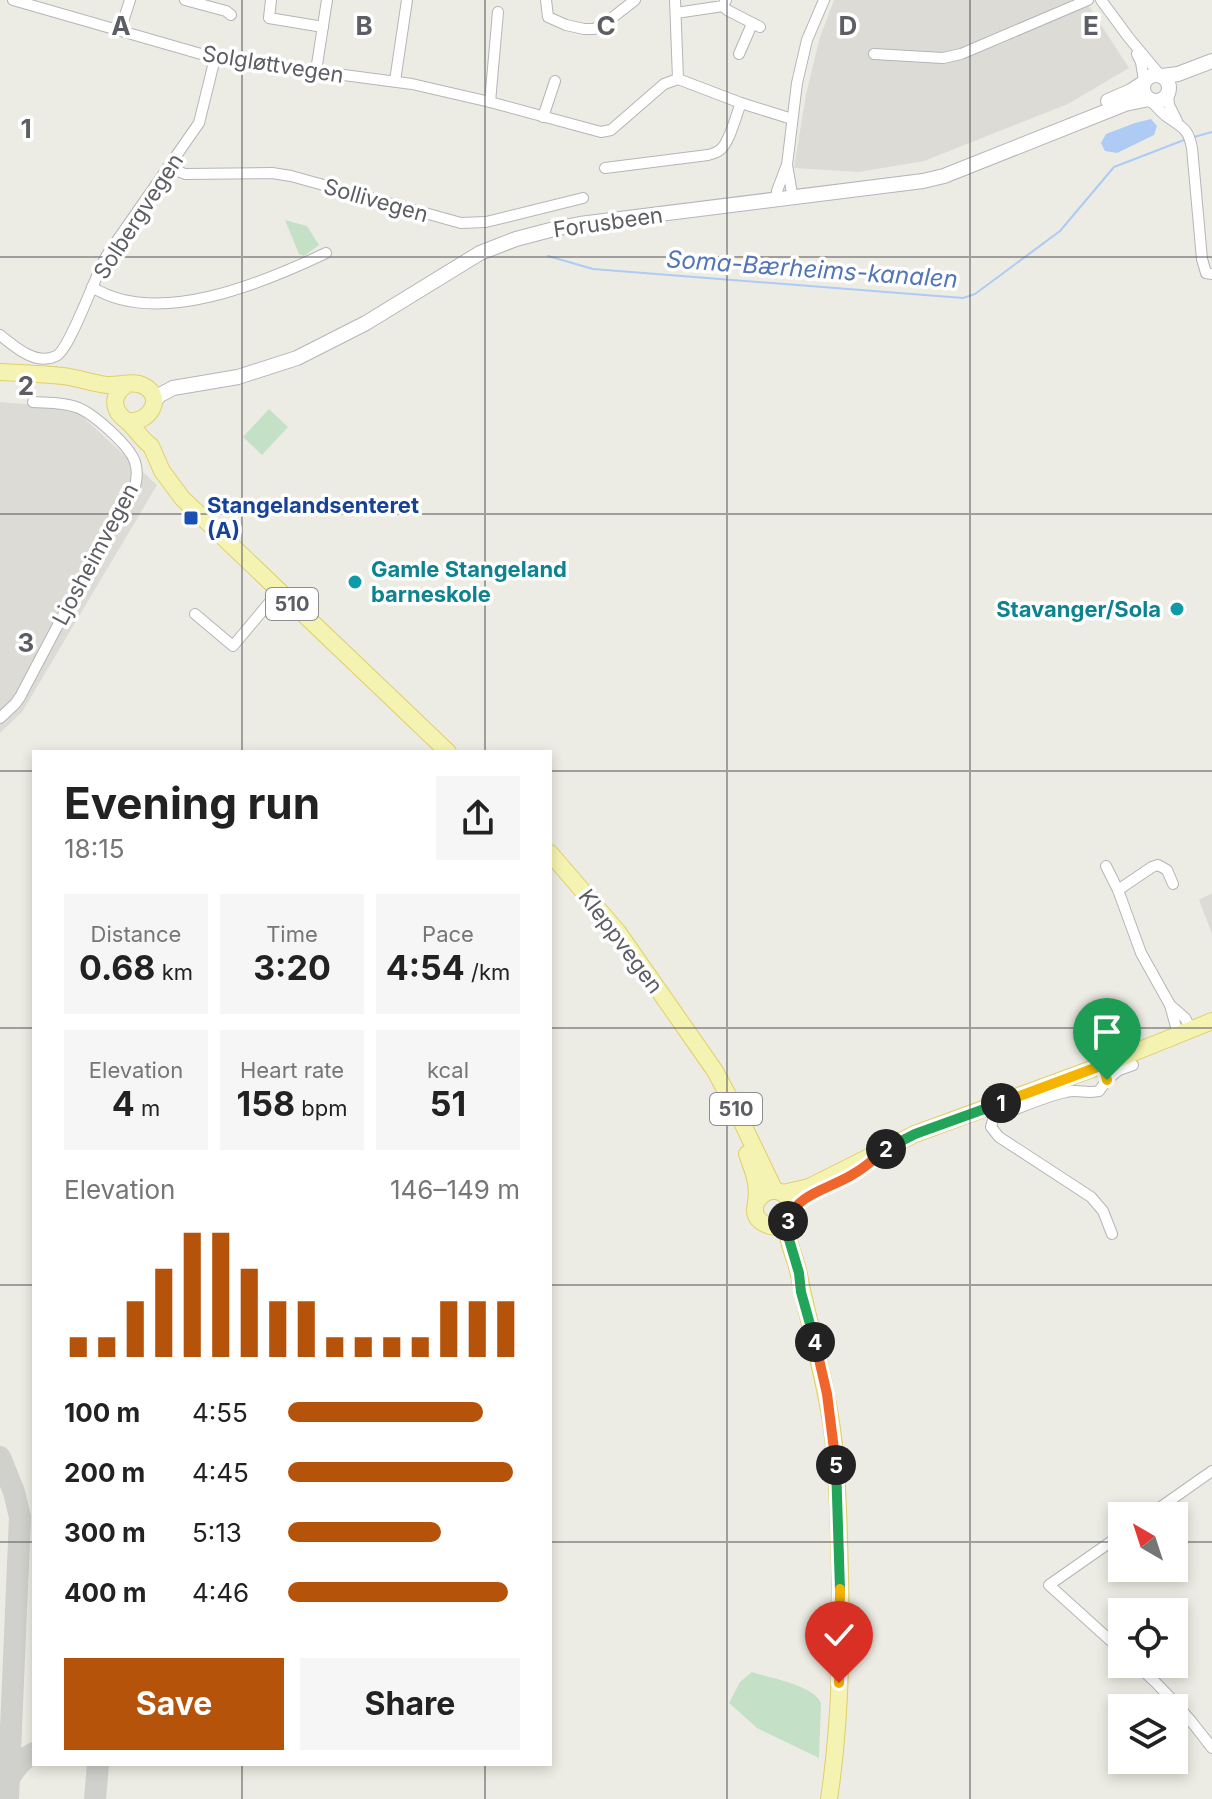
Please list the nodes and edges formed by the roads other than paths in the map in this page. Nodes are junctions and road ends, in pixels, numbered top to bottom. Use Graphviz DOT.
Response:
graph roads {
  1 [pos="13,0"];
  2 [pos="130,0"];
  3 [pos="185,0"];
  4 [pos="271,0"];
  5 [pos="327,0"];
  6 [pos="407,0"];
  7 [pos="546,0"];
  8 [pos="635,0"];
  9 [pos="675,0"];
  10 [pos="824,0"];
  11 [pos="1088,0"];
  12 [pos="1101,0"];
  13 [pos="724,3"];
  14 [pos="498,12"];
  15 [pos="676,13"];
  16 [pos="231,15"];
  17 [pos="323,27"];
  18 [pos="120,31"];
  19 [pos="1129,38"];
  20 [pos="739,54"];
  21 [pos="874,54"];
  22 [pos="215,58"];
  23 [pos="1212,61"];
  24 [pos="1212,68"];
  25 [pos="316,71"];
  26 [pos="1161,76"];
  27 [pos="678,79"];
  28 [pos="395,81"];
  29 [pos="555,81"];
  30 [pos="1144,82"];
  31 [pos="1168,93"];
  32 [pos="1150,100"];
  33 [pos="741,103"];
  34 [pos="496,104"];
  35 [pos="543,117"];
  36 [pos="792,119"];
  37 [pos="1178,123"];
  38 [pos="787,165"];
  39 [pos="168,167"];
  40 [pos="605,168"];
  41 [pos="905,183"];
  42 [pos="583,198"];
  43 [pos="793,199"];
  44 [pos="776,200"];
  45 [pos="326,253"];
  46 [pos="1212,274"];
  47 [pos="92,287"];
  48 [pos="0,335"];
  49 [pos="335,338"];
  50 [pos="0,372"];
  51 [pos="0,382"];
  52 [pos="134,385"];
  53 [pos="33,402"];
  54 [pos="153,407"];
  55 [pos="122,416"];
  56 [pos="151,446"];
  57 [pos="279,591"];
  58 [pos="195,614"];
  59 [pos="0,718"];
  60 [pos="446,750"];
  61 [pos="552,855"];
  62 [pos="1106,866"];
  63 [pos="1173,884"];
  64 [pos="1118,890"];
  65 [pos="1212,1021"];
  66 [pos="1184,1032"];
  67 [pos="687,1033"];
  68 [pos="1133,1065"];
  69 [pos="1105,1072"];
  70 [pos="890,1146"];
  71 [pos="779,1192"];
  72 [pos="756,1202"];
  73 [pos="790,1215"];
  74 [pos="767,1226"];
  75 [pos="1112,1234"];
  76 [pos="801,1292"];
  77 [pos="1212,1471"];
  78 [pos="1168,1502"];
  79 [pos="1108,1544"];
  80 [pos="1108,1638"];
  81 [pos="1152,1678"];
  82 [pos="1212,1748"];
  83 [pos="829,1799"];
  1 -- 18 [label="street, Solgløttvegen"];
  2 -- 18 [label="street"];
  3 -- 16 [label="street"];
  4 -- 17 [label="street"];
  5 -- 17 [label="street"];
  6 -- 28 [label="street"];
  7 -- 8 [label="street"];
  9 -- 15 [label="street"];
  10 -- 36 [label="street"];
  11 -- 21 [label="street"];
  12 -- 19 [label="street"];
  13 -- 15 [label="street"];
  13 -- 20 [label="street"];
  14 -- 34 [label="street"];
  15 -- 27 [label="street"];
  17 -- 25 [label="street"];
  18 -- 22 [label="street, Solgløttvegen"];
  19 -- 26 [label="street"];
  19 -- 30 [label="street"];
  22 -- 25 [label="street, Solgløttvegen"];
  22 -- 39 [label="street, Solbergvegen"];
  23 -- 26 [label="main road, Forusbeen"];
  24 -- 31 [label="main road, Forusbeen"];
  25 -- 28 [label="street, Solgløttvegen"];
  26 -- 30 [label="main road, Forusbeen"];
  26 -- 31 [label="main road"];
  27 -- 33 [label="street"];
  27 -- 35 [label="street, Solgløttvegen"];
  28 -- 34 [label="street, Solgløttvegen"];
  29 -- 35 [label="street"];
  30 -- 32 [label="main road"];
  30 -- 41 [label="main road, Forusbeen"];
  31 -- 32 [label="main road, Forusbeen"];
  31 -- 37 [label="street"];
  32 -- 37 [label="street"];
  32 -- 41 [label="main road, Forusbeen"];
  33 -- 36 [label="street"];
  33 -- 40 [label="street"];
  34 -- 35 [label="street, Solgløttvegen"];
  36 -- 38 [label="street"];
  37 -- 46 [label="street"];
  38 -- 43 [label="street"];
  38 -- 44 [label="street"];
  39 -- 42 [label="street, Sollivegen"];
  39 -- 47 [label="street, Solbergvegen"];
  41 -- 43 [label="main road, Forusbeen"];
  43 -- 44 [label="main road, Forusbeen"];
  44 -- 49 [label="main road, Forusbeen"];
  45 -- 47 [label="street"];
  47 -- 48 [label="street, Solbergvegen"];
  49 -- 52 [label="main road, Forusbeen"];
  49 -- 54 [label="main road, Forusbeen"];
  50 -- 52 [label="main road"];
  51 -- 55 [label="main road, 510"];
  52 -- 54 [label="main road"];
  52 -- 55 [label="main road"];
  53 -- 59 [label="street, Ljosheimvegen"];
  54 -- 55 [label="main road"];
  54 -- 56 [label="main road, 510"];
  55 -- 56 [label="main road, 510"];
  56 -- 57 [label="main road, 510"];
  57 -- 58 [label="street"];
  57 -- 60 [label="main road, 510"];
  61 -- 67 [label="main road, Kleppvegen / 510"];
  62 -- 64 [label="street"];
  63 -- 64 [label="street"];
  64 -- 66 [label="street"];
  65 -- 66 [label="main road"];
  66 -- 69 [label="main road"];
  67 -- 71 [label="main road, Kleppvegen / 510"];
  67 -- 72 [label="main road, Kleppvegen / 510"];
  68 -- 69 [label="street"];
  69 -- 70 [label="main road"];
  69 -- 75 [label="street"];
  70 -- 71 [label="main road"];
  70 -- 73 [label="main road"];
  71 -- 72 [label="main road"];
  71 -- 73 [label="main road, Kleppvegen / 510"];
  72 -- 74 [label="main road, Kleppvegen / 510"];
  73 -- 74 [label="main road"];
  73 -- 76 [label="main road, Kleppvegen / 510"];
  74 -- 76 [label="main road, Kleppvegen / 510"];
  76 -- 83 [label="main road, Kleppvegen / 510"];
  77 -- 78 [label="street"];
  79 -- 80 [label="street"];
  81 -- 82 [label="street"];
}
